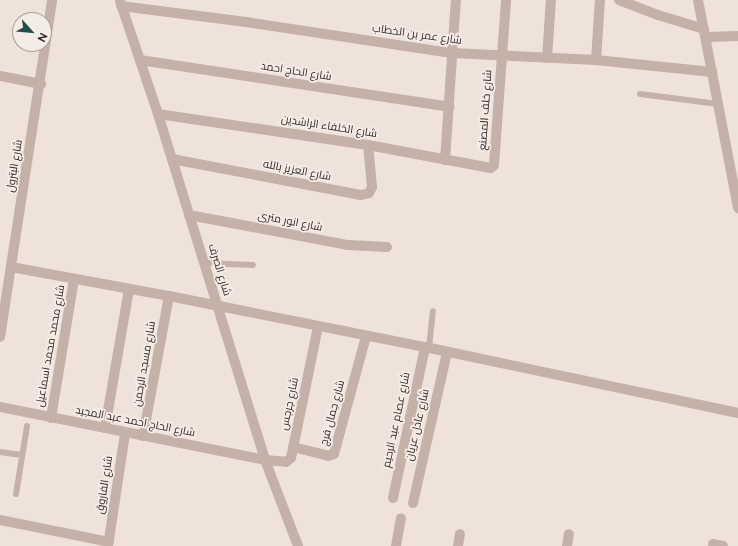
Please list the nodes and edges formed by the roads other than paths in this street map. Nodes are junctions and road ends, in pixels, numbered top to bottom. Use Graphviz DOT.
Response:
graph roads {
  1 [pos="52,0"];
  2 [pos="454,0"];
  3 [pos="506,0"];
  4 [pos="550,0"];
  5 [pos="600,0"];
  6 [pos="619,0"];
  7 [pos="698,0"];
  8 [pos="702,0"];
  9 [pos="120,3"];
  10 [pos="705,33"];
  11 [pos="738,36"];
  12 [pos="452,53"];
  13 [pos="502,56"];
  14 [pos="546,58"];
  15 [pos="140,60"];
  16 [pos="596,60"];
  17 [pos="712,72"];
  18 [pos="0,76"];
  19 [pos="41,84"];
  20 [pos="640,94"];
  21 [pos="718,104"];
  22 [pos="449,107"];
  23 [pos="158,114"];
  24 [pos="368,145"];
  25 [pos="172,159"];
  26 [pos="445,160"];
  27 [pos="494,165"];
  28 [pos="738,208"];
  29 [pos="189,215"];
  30 [pos="387,247"];
  31 [pos="204,263"];
  32 [pos="253,265"];
  33 [pos="11,267"];
  34 [pos="74,278"];
  35 [pos="129,289"];
  36 [pos="169,296"];
  37 [pos="217,306"];
  38 [pos="2,307"];
  39 [pos="433,311"];
  40 [pos="318,327"];
  41 [pos="366,336"];
  42 [pos="0,337"];
  43 [pos="427,348"];
  44 [pos="447,352"];
  45 [pos="0,407"];
  46 [pos="738,413"];
  47 [pos="51,418"];
  48 [pos="26,426"];
  49 [pos="105,428"];
  50 [pos="125,433"];
  51 [pos="144,436"];
  52 [pos="293,447"];
  53 [pos="0,452"];
  54 [pos="22,455"];
  55 [pos="265,460"];
  56 [pos="16,494"];
  57 [pos="393,498"];
  58 [pos="413,503"];
  59 [pos="401,518"];
  60 [pos="0,520"];
  61 [pos="460,534"];
  62 [pos="569,534"];
  63 [pos="109,544"];
  64 [pos="298,546"];
  65 [pos="396,546"];
  66 [pos="458,546"];
  67 [pos="567,546"];
  1 -- 19 [label="street, شارع البترول"];
  2 -- 12 [label="street"];
  3 -- 13 [label="street, شارع خلف المصنع"];
  4 -- 14 [label="street"];
  5 -- 16 [label="street"];
  6 -- 10 [label="street"];
  7 -- 8 [label="street"];
  7 -- 10 [label="street"];
  9 -- 12 [label="street, شارع عمر بن الخطاب"];
  9 -- 15 [label="street, شارع الصرف"];
  10 -- 11 [label="street"];
  10 -- 17 [label="street"];
  12 -- 13 [label="street, شارع عمر بن الخطاب"];
  12 -- 22 [label="street"];
  13 -- 14 [label="street, شارع عمر بن الخطاب"];
  13 -- 27 [label="street, شارع خلف المصنع"];
  14 -- 16 [label="street, شارع عمر بن الخطاب"];
  15 -- 22 [label="street, شارع الحاج احمد"];
  15 -- 23 [label="street, شارع الصرف"];
  16 -- 17 [label="street, شارع عمر بن الخطاب"];
  17 -- 21 [label="street"];
  18 -- 19 [label="street"];
  19 -- 33 [label="street, شارع البترول"];
  20 -- 21 [label="lane"];
  21 -- 28 [label="street"];
  22 -- 26 [label="street"];
  23 -- 24 [label="street, شارع الخلفاء الراشدين"];
  23 -- 25 [label="street, شارع الصرف"];
  24 -- 25 [label="street, شارع العزيز بالله"];
  24 -- 26 [label="street, شارع الخلفاء الراشدين"];
  25 -- 29 [label="street, شارع الصرف"];
  26 -- 27 [label="street, شارع الخلفاء الراشدين"];
  29 -- 30 [label="street, شارع انور مترى"];
  29 -- 31 [label="street, شارع الصرف"];
  31 -- 32 [label="lane"];
  31 -- 37 [label="street, شارع الصرف"];
  33 -- 34 [label="street"];
  33 -- 38 [label="street, شارع البترول"];
  34 -- 35 [label="street"];
  34 -- 47 [label="street, شارع محمد محمد اسماعيل"];
  35 -- 36 [label="street"];
  35 -- 49 [label="street"];
  36 -- 37 [label="street"];
  36 -- 51 [label="street, شارع مسجد الرحمن"];
  37 -- 40 [label="street"];
  37 -- 55 [label="street, شارع الصرف"];
  38 -- 42 [label="street, شارع البترول"];
  39 -- 43 [label="lane"];
  40 -- 41 [label="street"];
  40 -- 52 [label="street, شارع جرجس"];
  41 -- 43 [label="street"];
  41 -- 52 [label="street, شارع جمال فرج"];
  43 -- 44 [label="street"];
  43 -- 57 [label="street, شارع عصام عبد الرحيم"];
  44 -- 46 [label="street"];
  44 -- 58 [label="street, شارع عادل عريان"];
  45 -- 47 [label="street, شارع الحاج احمد عبد المجيد"];
  47 -- 49 [label="street, شارع الحاج احمد عبد المجيد"];
  48 -- 54 [label="lane"];
  49 -- 50 [label="street, شارع الحاج احمد عبد المجيد"];
  50 -- 51 [label="street, شارع الحاج احمد عبد المجيد"];
  50 -- 63 [label="street, شارع الفاروق"];
  51 -- 55 [label="street, شارع الحاج احمد عبد المجيد"];
  52 -- 55 [label="street, شارع جرجس"];
  53 -- 54 [label="lane"];
  54 -- 56 [label="lane"];
  55 -- 64 [label="street, شارع الصرف"];
  59 -- 65 [label="street"];
  60 -- 63 [label="street"];
  61 -- 66 [label="street"];
  62 -- 67 [label="street"];
}
